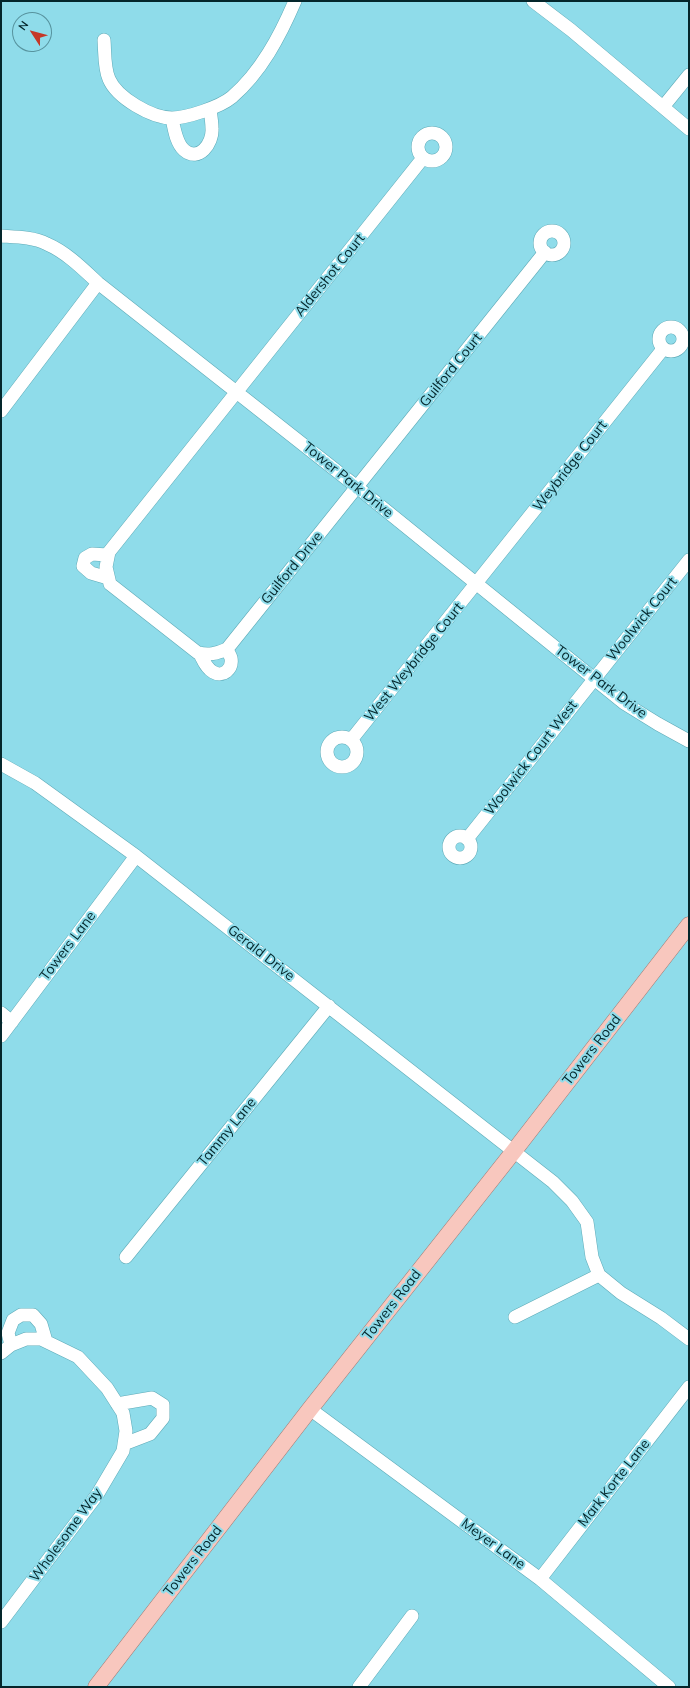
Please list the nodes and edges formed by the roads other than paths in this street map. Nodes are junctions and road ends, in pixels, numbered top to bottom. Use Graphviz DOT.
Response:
graph roads {
  1 [pos="295,1"];
  2 [pos="533,1"];
  3 [pos="104,40"];
  4 [pos="689,75"];
  5 [pos="663,107"];
  6 [pos="210,110"];
  7 [pos="172,118"];
  8 [pos="689,129"];
  9 [pos="423,158"];
  10 [pos="1,236"];
  11 [pos="545,252"];
  12 [pos="98,283"];
  13 [pos="663,349"];
  14 [pos="236,392"];
  15 [pos="1,411"];
  16 [pos="358,488"];
  17 [pos="107,555"];
  18 [pos="689,560"];
  19 [pos="108,578"];
  20 [pos="476,584"];
  21 [pos="227,649"];
  22 [pos="200,654"];
  23 [pos="594,678"];
  24 [pos="351,740"];
  25 [pos="689,741"];
  26 [pos="1,764"];
  27 [pos="467,838"];
  28 [pos="136,856"];
  29 [pos="689,925"];
  30 [pos="329,1006"];
  31 [pos="1,1013"];
  32 [pos="12,1022"];
  33 [pos="1,1036"];
  34 [pos="514,1152"];
  35 [pos="126,1257"];
  36 [pos="599,1275"];
  37 [pos="516,1317"];
  38 [pos="689,1339"];
  39 [pos="46,1341"];
  40 [pos="6,1349"];
  41 [pos="689,1386"];
  42 [pos="117,1404"];
  43 [pos="310,1409"];
  44 [pos="124,1444"];
  45 [pos="540,1578"];
  46 [pos="412,1616"];
  47 [pos="1,1622"];
  48 [pos="96,1687"];
  49 [pos="359,1687"];
  50 [pos="669,1687"];
  1 -- 6 [label="street"];
  2 -- 5 [label="street"];
  3 -- 7 [label="street"];
  4 -- 5 [label="street"];
  5 -- 8 [label="street"];
  6 -- 7 [label="street"];
  6 -- 7 [label="street"];
  9 -- 14 [label="street, Aldershot Court"];
  10 -- 12 [label="street, Tower Park Drive"];
  11 -- 16 [label="street, Guilford Court"];
  12 -- 14 [label="street, Tower Park Drive"];
  12 -- 15 [label="street"];
  13 -- 20 [label="street, Weybridge Court"];
  14 -- 16 [label="street, Tower Park Drive"];
  14 -- 17 [label="street"];
  16 -- 20 [label="street, Tower Park Drive"];
  16 -- 21 [label="street, Guilford Drive"];
  17 -- 19 [label="street"];
  17 -- 19 [label="street"];
  18 -- 23 [label="street, Woolwick Court"];
  19 -- 22 [label="street"];
  20 -- 23 [label="street, Tower Park Drive"];
  20 -- 24 [label="street, West Weybridge Court"];
  21 -- 22 [label="street"];
  21 -- 22 [label="street"];
  23 -- 25 [label="street, Tower Park Drive"];
  23 -- 27 [label="street, Woolwick Court West"];
  26 -- 28 [label="street, Gerald Drive"];
  28 -- 30 [label="street, Gerald Drive"];
  28 -- 32 [label="street, Towers Lane"];
  29 -- 34 [label="main road, Towers Road"];
  30 -- 34 [label="street, Gerald Drive"];
  30 -- 35 [label="street, Tammy Lane"];
  31 -- 32 [label="street"];
  32 -- 33 [label="street, Towers Lane"];
  34 -- 36 [label="street, Gerald Drive"];
  34 -- 43 [label="main road, Towers Road"];
  36 -- 37 [label="street"];
  36 -- 38 [label="street"];
  39 -- 40 [label="street, Wholesome Way"];
  39 -- 40 [label="street, Wholesome Way"];
  39 -- 42 [label="street, Wholesome Way"];
  41 -- 45 [label="street, Mark Korte Lane"];
  42 -- 44 [label="street, Wholesome Way"];
  42 -- 44 [label="street"];
  43 -- 45 [label="street, Meyer Lane"];
  43 -- 48 [label="main road, Towers Road"];
  44 -- 47 [label="street, Wholesome Way"];
  45 -- 50 [label="street, Meyer Lane"];
  46 -- 49 [label="street"];
}
